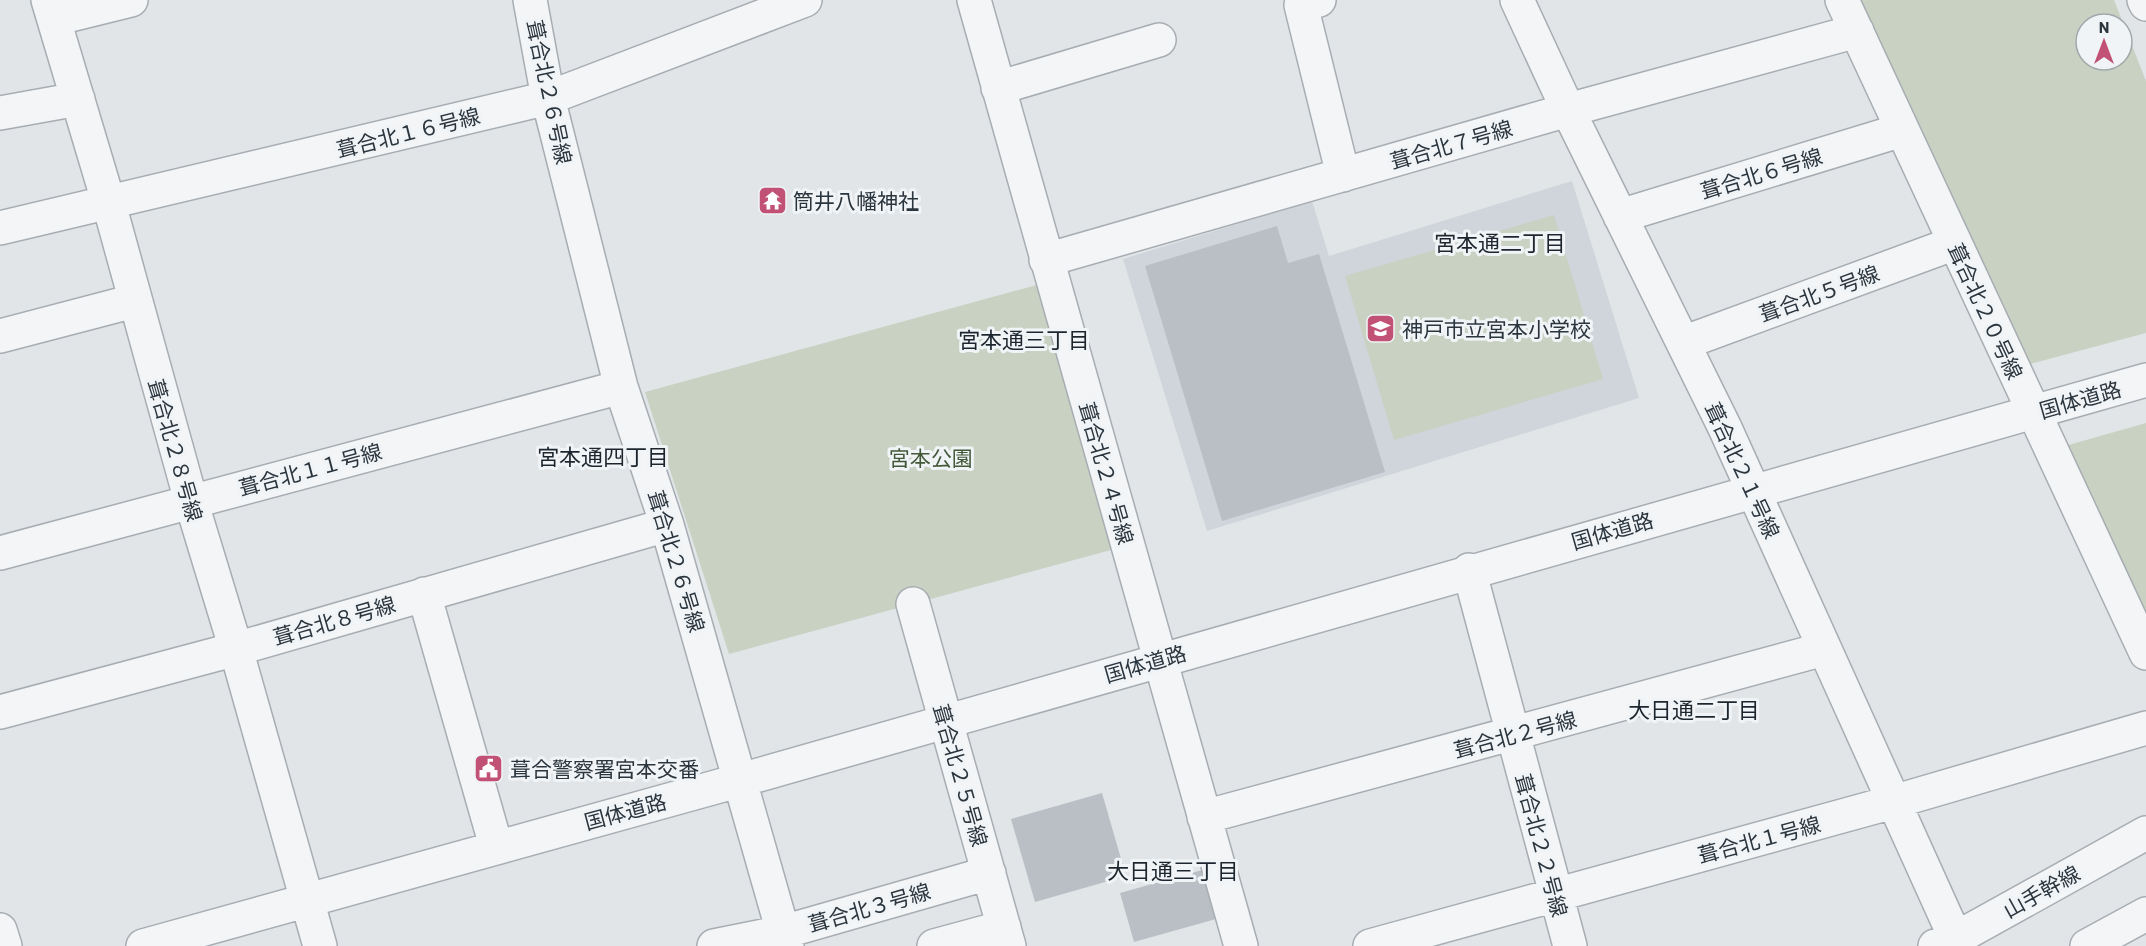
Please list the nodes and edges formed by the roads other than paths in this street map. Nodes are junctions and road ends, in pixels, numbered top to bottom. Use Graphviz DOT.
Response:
graph roads {
  1 [pos="131,0"];
  2 [pos="530,0"];
  3 [pos="805,0"];
  4 [pos="974,0"];
  5 [pos="1319,0"];
  6 [pos="1517,0"];
  7 [pos="1842,0"];
  8 [pos="51,9"];
  9 [pos="1857,31"];
  10 [pos="1159,40"];
  11 [pos="998,88"];
  12 [pos="548,98"];
  13 [pos="78,99"];
  14 [pos="1568,111"];
  15 [pos="0,113"];
  16 [pos="1902,130"];
  17 [pos="1343,175"];
  18 [pos="109,204"];
  19 [pos="1620,216"];
  20 [pos="0,228"];
  21 [pos="1955,243"];
  22 [pos="1046,260"];
  23 [pos="134,301"];
  24 [pos="0,336"];
  25 [pos="1683,343"];
  26 [pos="2146,380"];
  27 [pos="621,387"];
  28 [pos="2033,413"];
  29 [pos="1753,490"];
  30 [pos="190,501"];
  31 [pos="667,525"];
  32 [pos="0,553"];
  33 [pos="1469,570"];
  34 [pos="424,594"];
  35 [pos="913,604"];
  36 [pos="236,649"];
  37 [pos="1824,649"];
  38 [pos="2146,653"];
  39 [pos="1159,658"];
  40 [pos="0,712"];
  41 [pos="946,720"];
  42 [pos="2146,728"];
  43 [pos="1512,735"];
  44 [pos="741,780"];
  45 [pos="1893,802"];
  46 [pos="1204,817"];
  47 [pos="2146,833"];
  48 [pos="495,846"];
  49 [pos="989,873"];
  50 [pos="1555,895"];
  51 [pos="305,899"];
  52 [pos="2146,914"];
  53 [pos="0,930"];
  54 [pos="1006,936"];
  55 [pos="785,939"];
  56 [pos="1950,944"];
  57 [pos="5,946"];
  58 [pos="143,946"];
  59 [pos="320,946"];
  60 [pos="714,946"];
  61 [pos="934,946"];
  62 [pos="1242,946"];
  63 [pos="1370,946"];
  64 [pos="1570,946"];
  65 [pos="2087,946"];
  1 -- 8 [label="street"];
  2 -- 12 [label="street, 葺合北２６号線"];
  3 -- 12 [label="street, 葺合北１６号線"];
  4 -- 11 [label="street, 葺合北２４号線"];
  5 -- 17 [label="street"];
  6 -- 14 [label="street, 葺合北２１号線"];
  7 -- 9 [label="street, 葺合北２０号線"];
  8 -- 13 [label="street, 葺合北２８号線"];
  9 -- 14 [label="street, 葺合北７号線"];
  9 -- 16 [label="street, 葺合北２０号線"];
  10 -- 11 [label="street"];
  11 -- 22 [label="street, 葺合北２４号線"];
  12 -- 18 [label="street, 葺合北１６号線"];
  12 -- 27 [label="street, 葺合北２６号線"];
  13 -- 15 [label="street"];
  13 -- 18 [label="street, 葺合北２８号線"];
  14 -- 17 [label="street, 葺合北７号線"];
  14 -- 19 [label="street, 葺合北２１号線"];
  16 -- 19 [label="street, 葺合北６号線"];
  16 -- 21 [label="street, 葺合北２０号線"];
  17 -- 22 [label="street, 葺合北７号線"];
  18 -- 20 [label="street, 葺合北１６号線"];
  18 -- 23 [label="street, 葺合北２８号線"];
  19 -- 25 [label="street, 葺合北２１号線"];
  21 -- 25 [label="street, 葺合北５号線"];
  21 -- 28 [label="street, 葺合北２０号線"];
  22 -- 39 [label="street, 葺合北２４号線"];
  23 -- 24 [label="street"];
  23 -- 30 [label="street, 葺合北２８号線"];
  25 -- 29 [label="street, 葺合北２１号線"];
  26 -- 28 [label="street, 国体道路"];
  27 -- 30 [label="street, 葺合北１１号線"];
  27 -- 31 [label="street, 葺合北２６号線"];
  28 -- 29 [label="street, 国体道路"];
  28 -- 38 [label="street, 葺合北２０号線"];
  29 -- 33 [label="street, 国体道路"];
  29 -- 37 [label="street, 葺合北２１号線"];
  30 -- 32 [label="street, 葺合北１１号線"];
  30 -- 36 [label="street, 葺合北２８号線"];
  31 -- 34 [label="street, 葺合北８号線"];
  31 -- 44 [label="street, 葺合北２６号線"];
  33 -- 39 [label="street, 国体道路"];
  33 -- 43 [label="street, 葺合北２２号線"];
  34 -- 36 [label="street, 葺合北８号線"];
  34 -- 48 [label="street"];
  35 -- 41 [label="street, 葺合北２５号線"];
  36 -- 40 [label="street, 葺合北８号線"];
  36 -- 51 [label="street, 葺合北２８号線"];
  37 -- 43 [label="street, 葺合北２号線"];
  37 -- 45 [label="street, 葺合北２１号線"];
  39 -- 41 [label="street, 国体道路"];
  39 -- 46 [label="street, 葺合北２４号線"];
  41 -- 44 [label="street, 国体道路"];
  41 -- 49 [label="street, 葺合北２５号線"];
  42 -- 45 [label="street, 葺合北１号線"];
  43 -- 46 [label="street, 葺合北２号線"];
  43 -- 50 [label="street, 葺合北２２号線"];
  44 -- 48 [label="street, 国体道路"];
  44 -- 55 [label="street, 葺合北２６号線"];
  45 -- 50 [label="street, 葺合北１号線"];
  45 -- 56 [label="street, 葺合北２１号線"];
  46 -- 62 [label="street, 葺合北２４号線"];
  47 -- 56 [label="street, 山手幹線"];
  48 -- 51 [label="street, 国体道路"];
  49 -- 54 [label="street, 葺合北２５号線"];
  49 -- 55 [label="street, 葺合北３号線"];
  50 -- 63 [label="street, 葺合北１号線"];
  50 -- 64 [label="street, 葺合北２２号線"];
  51 -- 58 [label="street, 国体道路"];
  51 -- 59 [label="street, 葺合北２８号線"];
  52 -- 65 [label="street"];
  53 -- 57 [label="street"];
  54 -- 61 [label="street"];
  55 -- 60 [label="street, 葺合北３号線"];
}
